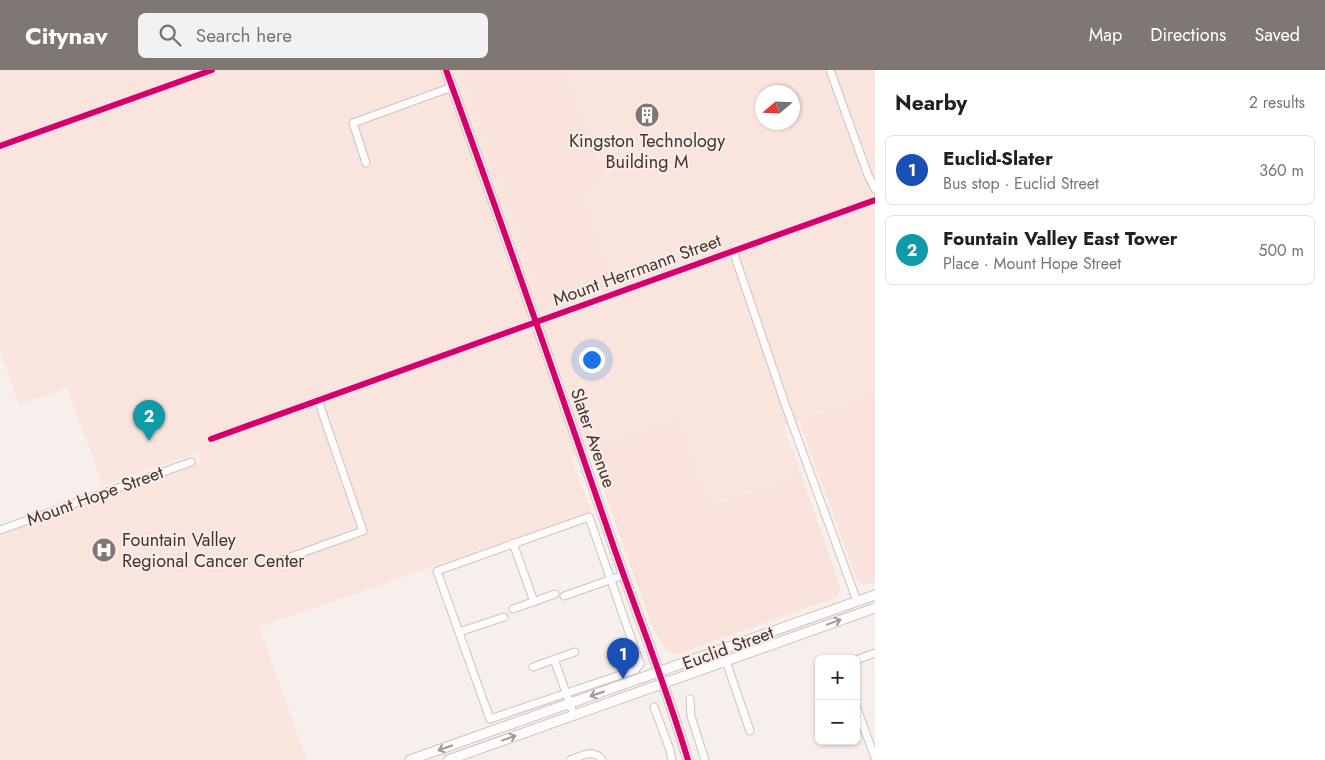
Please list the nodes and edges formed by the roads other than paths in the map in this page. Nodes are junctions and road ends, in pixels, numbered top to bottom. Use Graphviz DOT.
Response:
graph roads {
  1 [pos="212,70"];
  2 [pos="446,70"];
  3 [pos="830,70"];
  4 [pos="452,87"];
  5 [pos="0,146"];
  6 [pos="366,163"];
  7 [pos="875,189"];
  8 [pos="875,200"];
  9 [pos="733,251"];
  10 [pos="537,321"];
  11 [pos="318,400"];
  12 [pos="211,439"];
  13 [pos="190,462"];
  14 [pos="0,530"];
  15 [pos="513,544"];
  16 [pos="282,560"];
  17 [pos="624,575"];
  18 [pos="611,580"];
  19 [pos="556,594"];
  20 [pos="875,595"];
  21 [pos="564,596"];
  22 [pos="857,601"];
  23 [pos="534,602"];
  24 [pos="875,608"];
  25 [pos="513,609"];
  26 [pos="504,617"];
  27 [pos="788,626"];
  28 [pos="459,632"];
  29 [pos="792,637"];
  30 [pos="575,652"];
  31 [pos="875,653"];
  32 [pos="860,659"];
  33 [pos="554,660"];
  34 [pos="726,661"];
  35 [pos="533,667"];
  36 [pos="659,672"];
  37 [pos="663,683"];
  38 [pos="566,693"];
  39 [pos="690,699"];
  40 [pos="570,704"];
  41 [pos="654,707"];
  42 [pos="574,715"];
  43 [pos="860,717"];
  44 [pos="750,730"];
  45 [pos="480,735"];
  46 [pos="684,745"];
  47 [pos="484,747"];
  48 [pos="670,750"];
  49 [pos="600,757"];
  50 [pos="875,758"];
  51 [pos="410,760"];
  52 [pos="448,760"];
  53 [pos="570,760"];
  54 [pos="672,760"];
  55 [pos="688,760"];
  56 [pos="705,760"];
  1 -- 5 [label="street"];
  2 -- 4 [label="main road, Slater Avenue"];
  3 -- 7 [label="street"];
  4 -- 6 [label="street"];
  4 -- 10 [label="main road, Slater Avenue"];
  8 -- 9 [label="street, Mount Herrmann Street"];
  9 -- 10 [label="street, Mount Herrmann Street"];
  9 -- 22 [label="street"];
  10 -- 11 [label="street, Mount Herrmann Street"];
  10 -- 17 [label="main road, Slater Avenue"];
  11 -- 12 [label="street, Mount Herrmann Street"];
  11 -- 16 [label="street"];
  13 -- 14 [label="street, Mount Hope Street"];
  15 -- 18 [label="street"];
  15 -- 23 [label="street"];
  15 -- 28 [label="street"];
  17 -- 18 [label="street"];
  17 -- 36 [label="main road, Slater Avenue"];
  18 -- 21 [label="street"];
  18 -- 38 [label="street"];
  19 -- 23 [label="street"];
  20 -- 22 [label="main road, Euclid Street"];
  22 -- 27 [label="main road, Euclid Street"];
  23 -- 25 [label="street"];
  29 -- 24 [label="main road, Euclid Street, one-way"];
  26 -- 28 [label="street"];
  27 -- 29 [label="main road"];
  27 -- 36 [label="main road, Euclid Street"];
  28 -- 38 [label="street"];
  29 -- 34 [label="main road, Euclid Street"];
  30 -- 33 [label="street"];
  31 -- 32 [label="street"];
  33 -- 35 [label="street"];
  33 -- 38 [label="street"];
  34 -- 37 [label="main road, Euclid Street"];
  34 -- 44 [label="street"];
  36 -- 37 [label="main road, Slater Avenue"];
  36 -- 40 [label="main road, Euclid Street, one-way"];
  37 -- 42 [label="main road, Euclid Street"];
  37 -- 46 [label="main road, Slater Avenue"];
  38 -- 40 [label="street"];
  39 -- 56 [label="street"];
  40 -- 42 [label="street"];
  40 -- 45 [label="main road, Euclid Street"];
  41 -- 48 [label="street"];
  47 -- 42 [label="main road, Euclid Street, one-way"];
  43 -- 50 [label="street"];
  45 -- 47 [label="street"];
  45 -- 51 [label="main road, Euclid Street, one-way"];
  46 -- 48 [label="street"];
  46 -- 55 [label="main road, Slater Avenue"];
  47 -- 52 [label="main road, Euclid Street"];
  48 -- 54 [label="street"];
  49 -- 53 [label="street"];
}
